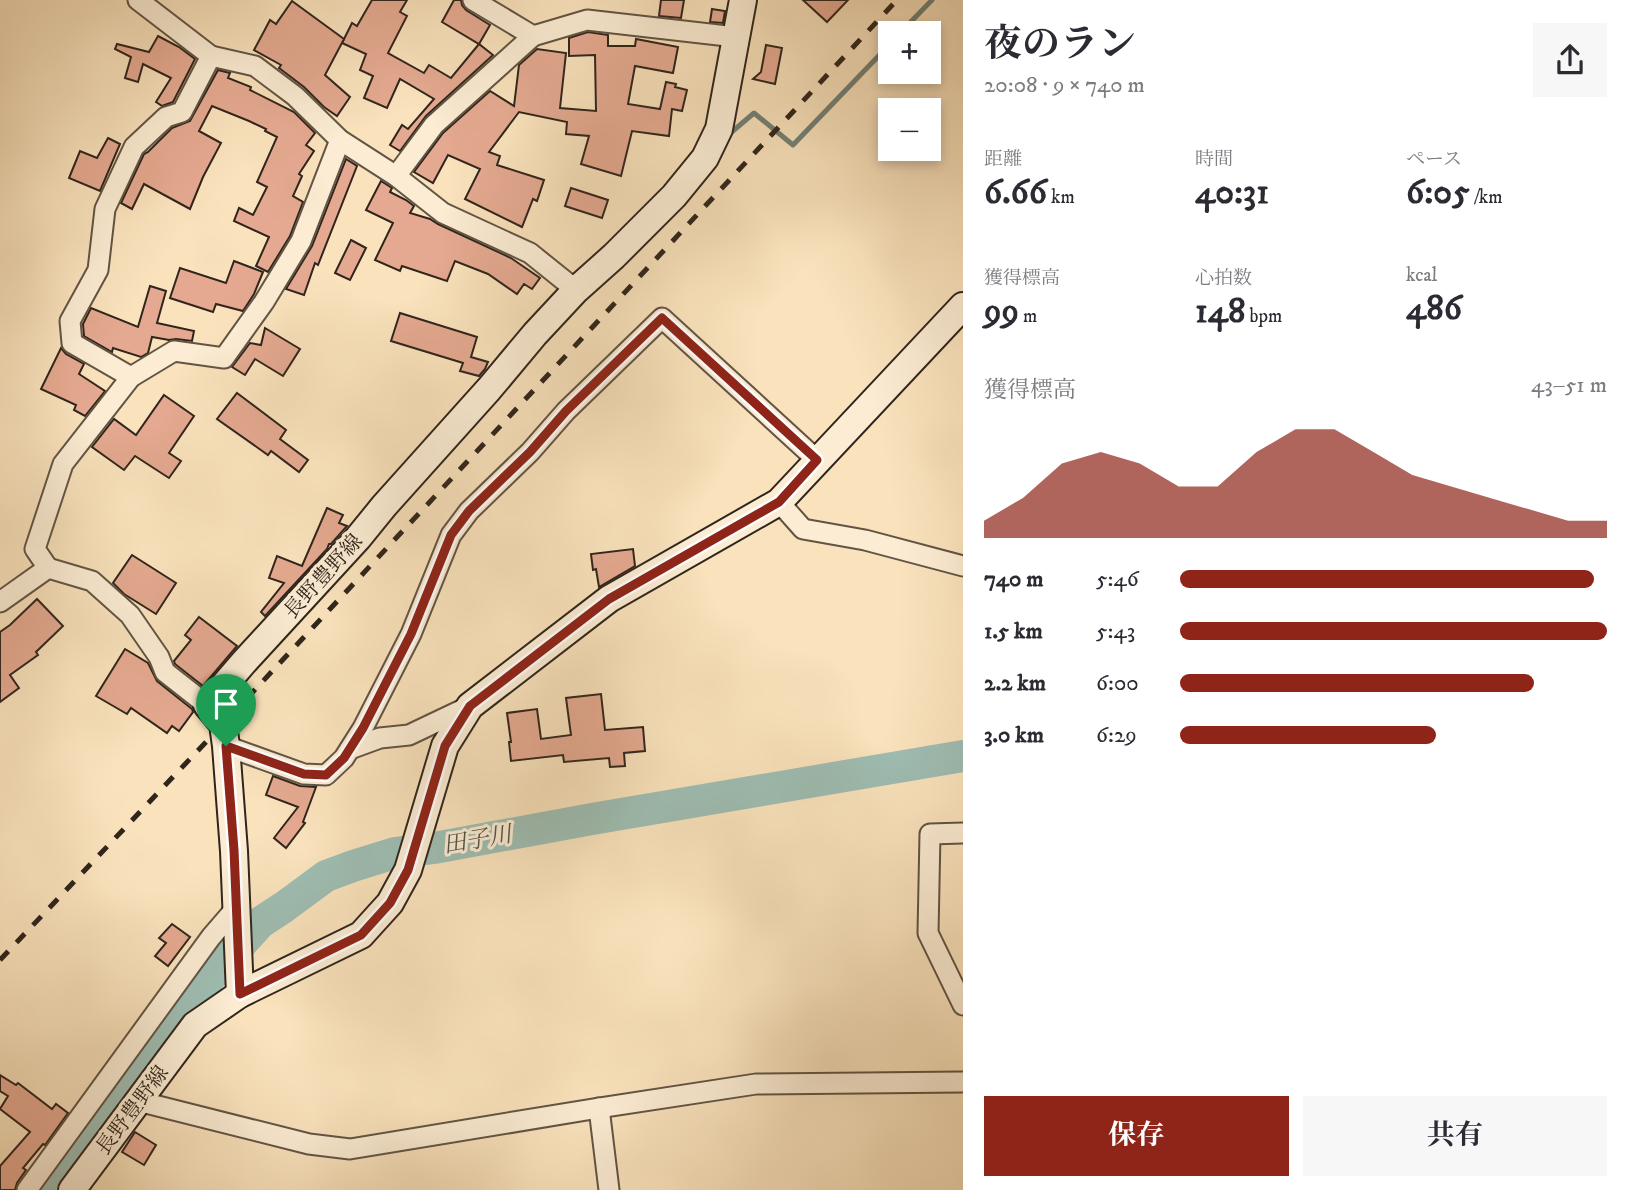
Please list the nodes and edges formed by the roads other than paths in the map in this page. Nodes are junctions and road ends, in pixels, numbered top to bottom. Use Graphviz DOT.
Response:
graph roads {
  1 [pos="138,0"];
  2 [pos="473,0"];
  3 [pos="743,0"];
  4 [pos="533,36"];
  5 [pos="736,37"];
  6 [pos="211,56"];
  7 [pos="340,140"];
  8 [pos="396,176"];
  9 [pos="576,290"];
  10 [pos="963,306"];
  11 [pos="131,377"];
  12 [pos="817,460"];
  13 [pos="779,502"];
  14 [pos="963,566"];
  15 [pos="48,568"];
  16 [pos="0,602"];
  17 [pos="207,705"];
  18 [pos="470,706"];
  19 [pos="226,746"];
  20 [pos="350,749"];
  21 [pos="963,832"];
  22 [pos="236,914"];
  23 [pos="240,994"];
  24 [pos="963,1005"];
  25 [pos="963,1082"];
  26 [pos="138,1101"];
  27 [pos="599,1108"];
  28 [pos="27,1190"];
  29 [pos="72,1190"];
  30 [pos="609,1190"];
  1 -- 6 [label="street"];
  2 -- 4 [label="street"];
  3 -- 5 [label="main road, 長野豊野線"];
  4 -- 5 [label="street"];
  4 -- 8 [label="street"];
  5 -- 9 [label="main road, 長野豊野線"];
  6 -- 7 [label="street"];
  6 -- 11 [label="street"];
  7 -- 8 [label="street"];
  7 -- 11 [label="street"];
  8 -- 9 [label="street"];
  9 -- 17 [label="main road, 長野豊野線"];
  10 -- 12 [label="main road"];
  11 -- 15 [label="street"];
  12 -- 13 [label="main road"];
  12 -- 20 [label="street"];
  13 -- 14 [label="street"];
  13 -- 18 [label="main road"];
  15 -- 16 [label="street"];
  15 -- 17 [label="street"];
  17 -- 19 [label="main road"];
  18 -- 20 [label="street"];
  18 -- 23 [label="main road, 長野豊野線"];
  19 -- 20 [label="street"];
  19 -- 22 [label="main road"];
  21 -- 24 [label="street"];
  22 -- 23 [label="main road"];
  22 -- 28 [label="street"];
  23 -- 26 [label="main road, 長野豊野線"];
  25 -- 27 [label="street"];
  26 -- 27 [label="street"];
  26 -- 29 [label="main road, 長野豊野線"];
  27 -- 30 [label="street"];
}
